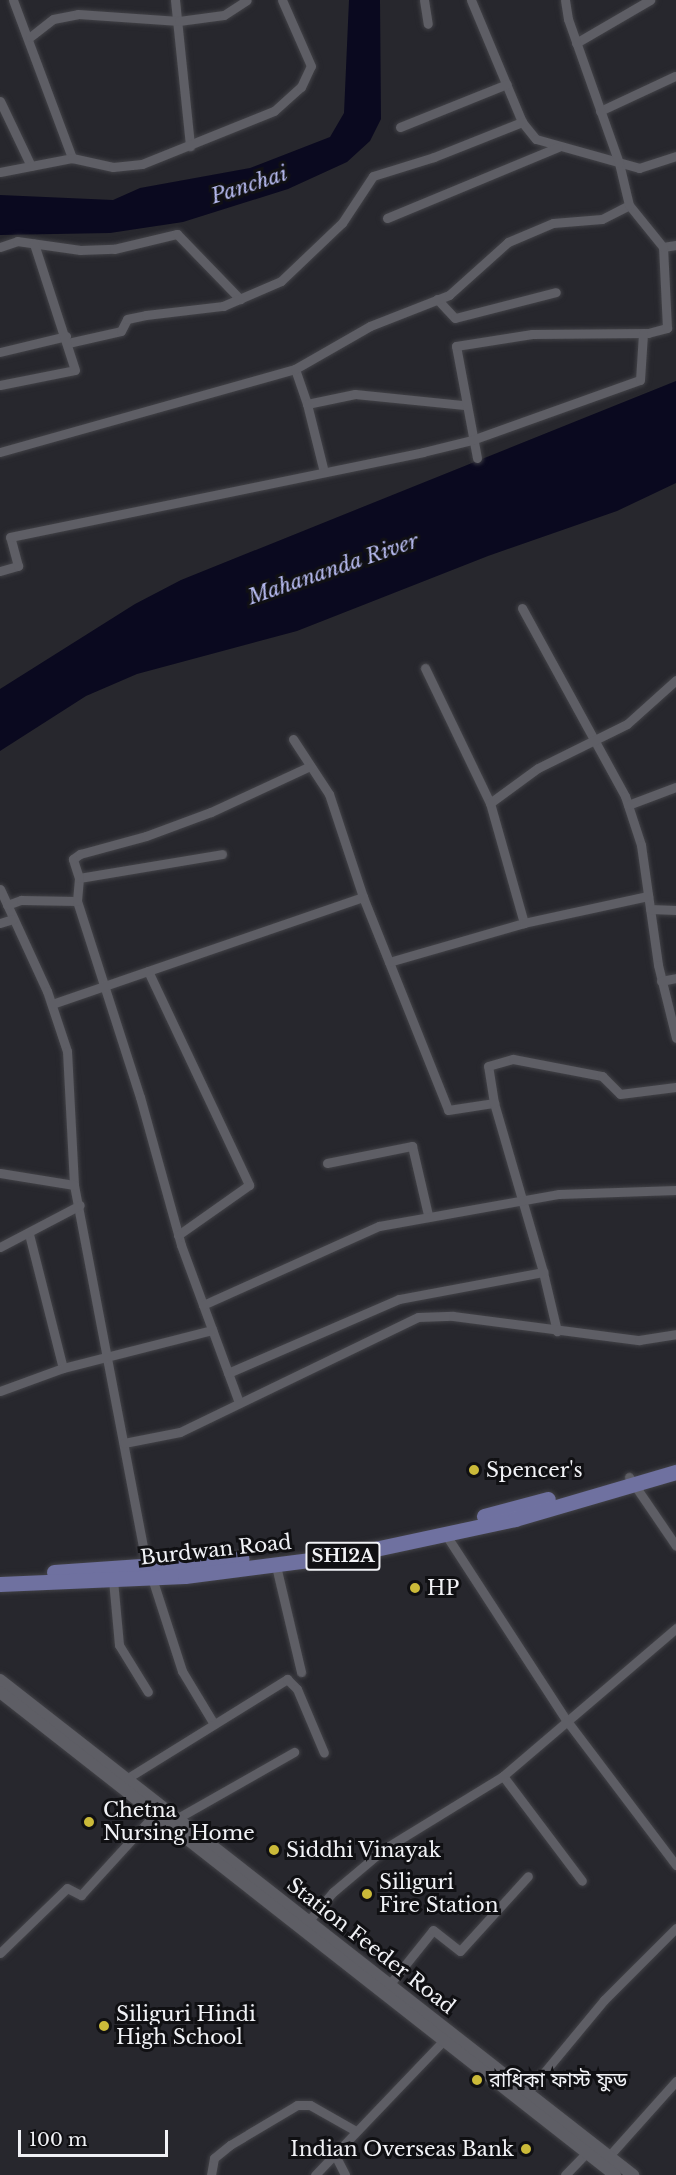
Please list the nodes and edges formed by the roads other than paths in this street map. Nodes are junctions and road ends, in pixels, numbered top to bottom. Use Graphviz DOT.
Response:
graph roads {
  1 [pos="13,0"];
  2 [pos="175,0"];
  3 [pos="246,0"];
  4 [pos="282,0"];
  5 [pos="424,0"];
  6 [pos="471,0"];
  7 [pos="565,0"];
  8 [pos="650,0"];
  9 [pos="179,21"];
  10 [pos="428,24"];
  11 [pos="30,37"];
  12 [pos="576,42"];
  13 [pos="675,76"];
  14 [pos="507,84"];
  15 [pos="0,101"];
  16 [pos="600,111"];
  17 [pos="522,122"];
  18 [pos="400,127"];
  19 [pos="190,146"];
  20 [pos="558,147"];
  21 [pos="676,156"];
  22 [pos="72,158"];
  23 [pos="619,163"];
  24 [pos="31,166"];
  25 [pos="0,172"];
  26 [pos="629,205"];
  27 [pos="387,218"];
  28 [pos="34,244"];
  29 [pos="676,245"];
  30 [pos="0,247"];
  31 [pos="663,247"];
  32 [pos="556,292"];
  33 [pos="240,299"];
  34 [pos="437,299"];
  35 [pos="643,333"];
  36 [pos="67,340"];
  37 [pos="0,352"];
  38 [pos="295,369"];
  39 [pos="0,385"];
  40 [pos="307,404"];
  41 [pos="464,405"];
  42 [pos="472,440"];
  43 [pos="0,452"];
  44 [pos="477,458"];
  45 [pos="324,472"];
  46 [pos="0,571"];
  47 [pos="522,608"];
  48 [pos="425,668"];
  49 [pos="676,680"];
  50 [pos="293,740"];
  51 [pos="595,740"];
  52 [pos="310,766"];
  53 [pos="676,787"];
  54 [pos="490,803"];
  55 [pos="628,805"];
  56 [pos="222,854"];
  57 [pos="79,878"];
  58 [pos="0,889"];
  59 [pos="648,896"];
  60 [pos="363,897"];
  61 [pos="77,901"];
  62 [pos="7,905"];
  63 [pos="650,909"];
  64 [pos="676,910"];
  65 [pos="12,918"];
  66 [pos="0,923"];
  67 [pos="524,923"];
  68 [pos="389,962"];
  69 [pos="148,971"];
  70 [pos="676,978"];
  71 [pos="661,981"];
  72 [pos="105,986"];
  73 [pos="52,1004"];
  74 [pos="676,1038"];
  75 [pos="676,1087"];
  76 [pos="494,1103"];
  77 [pos="327,1163"];
  78 [pos="0,1173"];
  79 [pos="74,1185"];
  80 [pos="676,1190"];
  81 [pos="519,1201"];
  82 [pos="80,1205"];
  83 [pos="428,1215"];
  84 [pos="29,1234"];
  85 [pos="178,1235"];
  86 [pos="0,1247"];
  87 [pos="543,1272"];
  88 [pos="203,1305"];
  89 [pos="212,1330"];
  90 [pos="556,1331"];
  91 [pos="676,1334"];
  92 [pos="108,1358"];
  93 [pos="63,1368"];
  94 [pos="228,1373"];
  95 [pos="0,1391"];
  96 [pos="239,1403"];
  97 [pos="124,1443"];
  98 [pos="676,1462"];
  99 [pos="676,1472"];
  100 [pos="631,1481"];
  101 [pos="446,1535"];
  102 [pos="676,1546"];
  103 [pos="276,1566"];
  104 [pos="149,1573"];
  105 [pos="0,1574"];
  106 [pos="113,1580"];
  107 [pos="0,1584"];
  108 [pos="676,1628"];
  109 [pos="300,1672"];
  110 [pos="0,1680"];
  111 [pos="0,1692"];
  112 [pos="148,1692"];
  113 [pos="567,1721"];
  114 [pos="214,1724"];
  115 [pos="294,1752"];
  116 [pos="324,1753"];
  117 [pos="503,1776"];
  118 [pos="126,1779"];
  119 [pos="154,1815"];
  120 [pos="176,1819"];
  121 [pos="676,1865"];
  122 [pos="528,1876"];
  123 [pos="582,1881"];
  124 [pos="305,1926"];
  125 [pos="676,1928"];
  126 [pos="0,1953"];
  127 [pos="389,1985"];
  128 [pos="443,2041"];
  129 [pos="676,2081"];
  130 [pos="527,2092"];
  131 [pos="357,2131"];
  132 [pos="591,2149"];
  133 [pos="335,2155"];
  134 [pos="609,2157"];
  135 [pos="211,2175"];
  136 [pos="315,2175"];
  137 [pos="345,2175"];
  138 [pos="565,2175"];
  139 [pos="615,2175"];
  140 [pos="633,2175"];
  1 -- 11 [label="street"];
  2 -- 9 [label="street"];
  3 -- 9 [label="street"];
  4 -- 19 [label="street"];
  5 -- 10 [label="street"];
  6 -- 14 [label="street"];
  7 -- 12 [label="street"];
  8 -- 12 [label="street"];
  9 -- 11 [label="street"];
  9 -- 19 [label="street"];
  11 -- 22 [label="street"];
  12 -- 16 [label="street"];
  13 -- 16 [label="street"];
  14 -- 17 [label="street"];
  14 -- 18 [label="street"];
  15 -- 24 [label="street"];
  16 -- 23 [label="street"];
  17 -- 20 [label="street"];
  17 -- 33 [label="street"];
  19 -- 22 [label="street"];
  20 -- 23 [label="street"];
  20 -- 27 [label="street"];
  21 -- 23 [label="street"];
  22 -- 24 [label="street"];
  23 -- 26 [label="street"];
  24 -- 25 [label="street"];
  26 -- 31 [label="street"];
  26 -- 34 [label="street"];
  28 -- 30 [label="street"];
  28 -- 33 [label="street"];
  28 -- 36 [label="street"];
  29 -- 31 [label="street"];
  31 -- 35 [label="street"];
  32 -- 34 [label="street"];
  33 -- 36 [label="street"];
  34 -- 38 [label="street"];
  35 -- 41 [label="street"];
  35 -- 42 [label="street"];
  36 -- 37 [label="street"];
  36 -- 39 [label="street"];
  38 -- 40 [label="street"];
  38 -- 43 [label="street"];
  40 -- 41 [label="street"];
  40 -- 45 [label="street"];
  41 -- 42 [label="street"];
  42 -- 44 [label="street"];
  42 -- 45 [label="street"];
  45 -- 46 [label="street"];
  47 -- 51 [label="street"];
  48 -- 54 [label="street"];
  49 -- 51 [label="street"];
  50 -- 52 [label="street"];
  51 -- 54 [label="street"];
  51 -- 55 [label="street"];
  52 -- 57 [label="street"];
  52 -- 60 [label="street"];
  53 -- 55 [label="street"];
  54 -- 67 [label="street"];
  55 -- 59 [label="street"];
  56 -- 57 [label="street"];
  57 -- 61 [label="street"];
  58 -- 62 [label="street"];
  59 -- 63 [label="street"];
  59 -- 67 [label="street"];
  60 -- 68 [label="street"];
  60 -- 69 [label="street"];
  61 -- 62 [label="street"];
  61 -- 72 [label="street"];
  62 -- 65 [label="street"];
  63 -- 64 [label="street"];
  63 -- 71 [label="street"];
  65 -- 66 [label="street"];
  65 -- 73 [label="street"];
  67 -- 68 [label="street"];
  68 -- 76 [label="street"];
  69 -- 72 [label="street"];
  69 -- 85 [label="street"];
  70 -- 71 [label="street"];
  71 -- 74 [label="street"];
  72 -- 73 [label="street"];
  72 -- 85 [label="street"];
  73 -- 79 [label="street"];
  75 -- 76 [label="street"];
  76 -- 81 [label="street"];
  77 -- 83 [label="street"];
  78 -- 79 [label="street"];
  79 -- 82 [label="street"];
  80 -- 81 [label="street"];
  81 -- 83 [label="street"];
  81 -- 87 [label="street"];
  82 -- 84 [label="street"];
  82 -- 92 [label="street"];
  83 -- 88 [label="street"];
  84 -- 86 [label="street"];
  84 -- 93 [label="street"];
  85 -- 88 [label="street"];
  87 -- 90 [label="street"];
  87 -- 94 [label="street"];
  88 -- 89 [label="street"];
  89 -- 92 [label="street"];
  89 -- 94 [label="street"];
  90 -- 91 [label="street"];
  90 -- 96 [label="street"];
  92 -- 93 [label="street"];
  92 -- 97 [label="street"];
  93 -- 95 [label="street"];
  94 -- 96 [label="street"];
  96 -- 97 [label="street"];
  97 -- 104 [label="street"];
  98 -- 100 [label="main road, Burdwan Road / SH12A"];
  99 -- 100 [label="main road, Burdwan Road / SH12A"];
  100 -- 101 [label="main road, Burdwan Road / SH12A"];
  100 -- 102 [label="street"];
  100 -- 104 [label="main road, Burdwan Road / SH12A"];
  101 -- 103 [label="main road, Burdwan Road / SH12A"];
  101 -- 113 [label="street"];
  103 -- 104 [label="main road, Burdwan Road / SH12A"];
  103 -- 109 [label="street"];
  104 -- 105 [label="main road, Burdwan Road / SH12A"];
  104 -- 106 [label="main road, Burdwan Road / SH12A"];
  104 -- 114 [label="street"];
  106 -- 107 [label="main road, Burdwan Road / SH12A"];
  106 -- 112 [label="street"];
  108 -- 113 [label="street"];
  110 -- 118 [label="street, Station Feeder Road"];
  111 -- 119 [label="street, Station Feeder Road"];
  113 -- 117 [label="street"];
  113 -- 121 [label="street"];
  114 -- 116 [label="street"];
  114 -- 118 [label="street"];
  115 -- 120 [label="street"];
  117 -- 123 [label="street"];
  117 -- 124 [label="street"];
  118 -- 120 [label="street, Station Feeder Road"];
  119 -- 124 [label="street, Station Feeder Road"];
  119 -- 126 [label="street"];
  120 -- 124 [label="street, Station Feeder Road"];
  122 -- 127 [label="street"];
  124 -- 127 [label="street, Station Feeder Road"];
  124 -- 128 [label="street, Station Feeder Road"];
  125 -- 130 [label="street"];
  127 -- 130 [label="street, Station Feeder Road"];
  128 -- 131 [label="street"];
  128 -- 132 [label="street, Station Feeder Road"];
  129 -- 134 [label="street"];
  130 -- 132 [label="street, Station Feeder Road"];
  131 -- 133 [label="street"];
  131 -- 135 [label="street"];
  132 -- 134 [label="street, Station Feeder Road"];
  132 -- 138 [label="street"];
  132 -- 139 [label="street, Station Feeder Road"];
  133 -- 136 [label="street"];
  133 -- 137 [label="street"];
  134 -- 140 [label="street, Station Feeder Road"];
}
